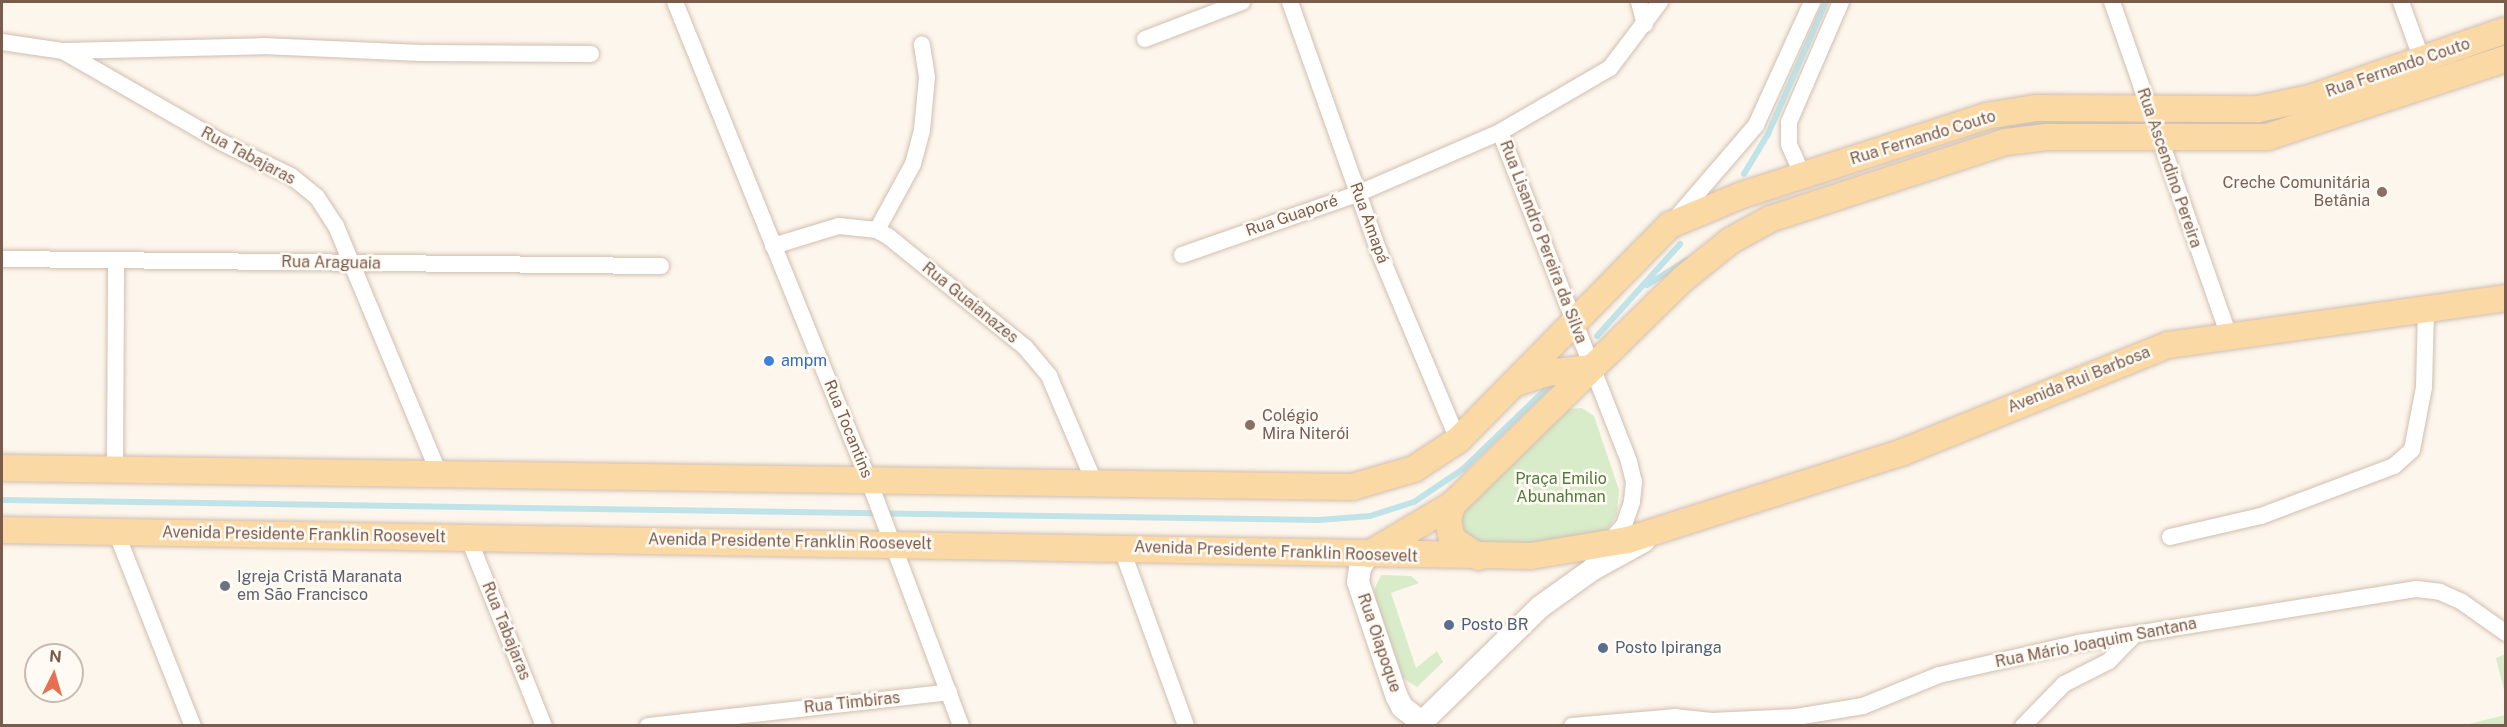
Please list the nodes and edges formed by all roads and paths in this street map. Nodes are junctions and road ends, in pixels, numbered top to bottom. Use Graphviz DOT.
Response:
graph roads {
  1 [pos="675,2"];
  2 [pos="1242,2"];
  3 [pos="1290,2"];
  4 [pos="1640,2"];
  5 [pos="1660,2"];
  6 [pos="1812,2"];
  7 [pos="1841,2"];
  8 [pos="2112,2"];
  9 [pos="2401,2"];
  10 [pos="1645,24"];
  11 [pos="2505,30"];
  12 [pos="1145,39"];
  13 [pos="2,42"];
  14 [pos="921,44"];
  15 [pos="63,51"];
  16 [pos="591,54"];
  17 [pos="2505,59"];
  18 [pos="2421,60"];
  19 [pos="2152,122"];
  20 [pos="1500,132"];
  21 [pos="1803,176"];
  22 [pos="1357,194"];
  23 [pos="1670,225"];
  24 [pos="877,230"];
  25 [pos="773,246"];
  26 [pos="1182,255"];
  27 [pos="2,259"];
  28 [pos="116,260"];
  29 [pos="351,263"];
  30 [pos="661,266"];
  31 [pos="2505,298"];
  32 [pos="2426,311"];
  33 [pos="1574,319"];
  34 [pos="2228,334"];
  35 [pos="1592,368"];
  36 [pos="1513,384"];
  37 [pos="1458,440"];
  38 [pos="2,468"];
  39 [pos="115,470"];
  40 [pos="439,474"];
  41 [pos="1095,484"];
  42 [pos="874,491"];
  43 [pos="1452,506"];
  44 [pos="1670,527"];
  45 [pos="2,530"];
  46 [pos="116,532"];
  47 [pos="890,535"];
  48 [pos="468,537"];
  49 [pos="2170,537"];
  50 [pos="1606,546"];
  51 [pos="1121,547"];
  52 [pos="1579,551"];
  53 [pos="1368,555"];
  54 [pos="1479,557"];
  55 [pos="2505,633"];
  56 [pos="2134,635"];
  57 [pos="949,692"];
  58 [pos="1711,723"];
  59 [pos="1425,724"];
  60 [pos="193,726"];
  61 [pos="544,726"];
  62 [pos="648,726"];
  63 [pos="962,726"];
  64 [pos="1186,726"];
  65 [pos="1572,726"];
  66 [pos="2024,726"];
  1 -- 25 [label="street, Rua Tocantins"];
  2 -- 12 [label="street"];
  3 -- 22 [label="street, Rua Amapá"];
  4 -- 10 [label="street"];
  5 -- 10 [label="street, Rua Lisandro Pereira da Silva"];
  6 -- 23 [label="street"];
  7 -- 21 [label="street"];
  8 -- 19 [label="street, Rua Ascendino Pereira"];
  9 -- 18 [label="street"];
  10 -- 20 [label="street, Rua Lisandro Pereira da Silva"];
  11 -- 18 [label="main road, Rua Fernando Couto"];
  13 -- 15 [label="street, Rua Tabajaras"];
  14 -- 24 [label="street"];
  15 -- 16 [label="street"];
  15 -- 29 [label="street, Rua Tabajaras"];
  17 -- 19 [label="main road, Rua Fernando Couto"];
  18 -- 19 [label="main road, Rua Fernando Couto"];
  19 -- 21 [label="main road, Rua Fernando Couto"];
  19 -- 34 [label="street, Rua Ascendino Pereira"];
  19 -- 35 [label="main road, Rua Fernando Couto"];
  20 -- 22 [label="street, Rua Guaporé"];
  20 -- 33 [label="street, Rua Lisandro Pereira da Silva"];
  21 -- 23 [label="main road, Rua Fernando Couto"];
  22 -- 26 [label="street, Rua Guaporé"];
  22 -- 37 [label="street, Rua Amapá"];
  23 -- 33 [label="main road, Rua Fernando Couto"];
  24 -- 25 [label="street"];
  24 -- 41 [label="street, Rua Guaianazes"];
  25 -- 42 [label="street, Rua Tocantins"];
  27 -- 28 [label="street, Rua Araguaia"];
  28 -- 29 [label="street, Rua Araguaia"];
  28 -- 39 [label="street"];
  29 -- 30 [label="street, Rua Araguaia"];
  29 -- 40 [label="street, Rua Tabajaras"];
  31 -- 32 [label="main road, Avenida Rui Barbosa"];
  32 -- 34 [label="main road, Avenida Rui Barbosa"];
  32 -- 49 [label="street"];
  33 -- 35 [label="street, Rua Lisandro Pereira da Silva"];
  33 -- 36 [label="main road, Rua Fernando Couto"];
  34 -- 44 [label="main road, Avenida Rui Barbosa"];
  35 -- 36 [label="main road"];
  35 -- 43 [label="main road"];
  35 -- 50 [label="street, Rua Lisandro Pereira da Silva"];
  36 -- 37 [label="main road"];
  37 -- 41 [label="main road"];
  38 -- 39 [label="main road"];
  39 -- 40 [label="main road"];
  40 -- 42 [label="main road"];
  41 -- 42 [label="main road"];
  42 -- 47 [label="street, Rua Tocantins"];
  43 -- 53 [label="main road"];
  43 -- 54 [label="main road"];
  44 -- 50 [label="main road, Avenida Rui Barbosa"];
  44 -- 59 [label="main road, Avenida Rui Barbosa"];
  45 -- 46 [label="main road, Avenida Presidente Franklin Roosevelt"];
  46 -- 48 [label="main road, Avenida Presidente Franklin Roosevelt"];
  46 -- 60 [label="street"];
  47 -- 48 [label="main road, Avenida Presidente Franklin Roosevelt"];
  47 -- 51 [label="main road, Avenida Presidente Franklin Roosevelt"];
  47 -- 57 [label="street, Rua Tocantins"];
  48 -- 61 [label="street, Rua Tabajaras"];
  50 -- 52 [label="main road, Avenida Rui Barbosa"];
  51 -- 53 [label="main road, Avenida Presidente Franklin Roosevelt"];
  51 -- 64 [label="street"];
  52 -- 54 [label="main road, Avenida Presidente Franklin Roosevelt"];
  53 -- 54 [label="main road, Avenida Presidente Franklin Roosevelt"];
  53 -- 59 [label="main road, Rua Oiapoque"];
  55 -- 56 [label="street, Rua Mário Joaquim Santana"];
  56 -- 58 [label="street, Rua Mário Joaquim Santana"];
  56 -- 66 [label="street"];
  57 -- 62 [label="street, Rua Timbiras"];
  57 -- 63 [label="street, Rua Tocantins"];
  58 -- 65 [label="street, Rua Mário Joaquim Santana"];
}
